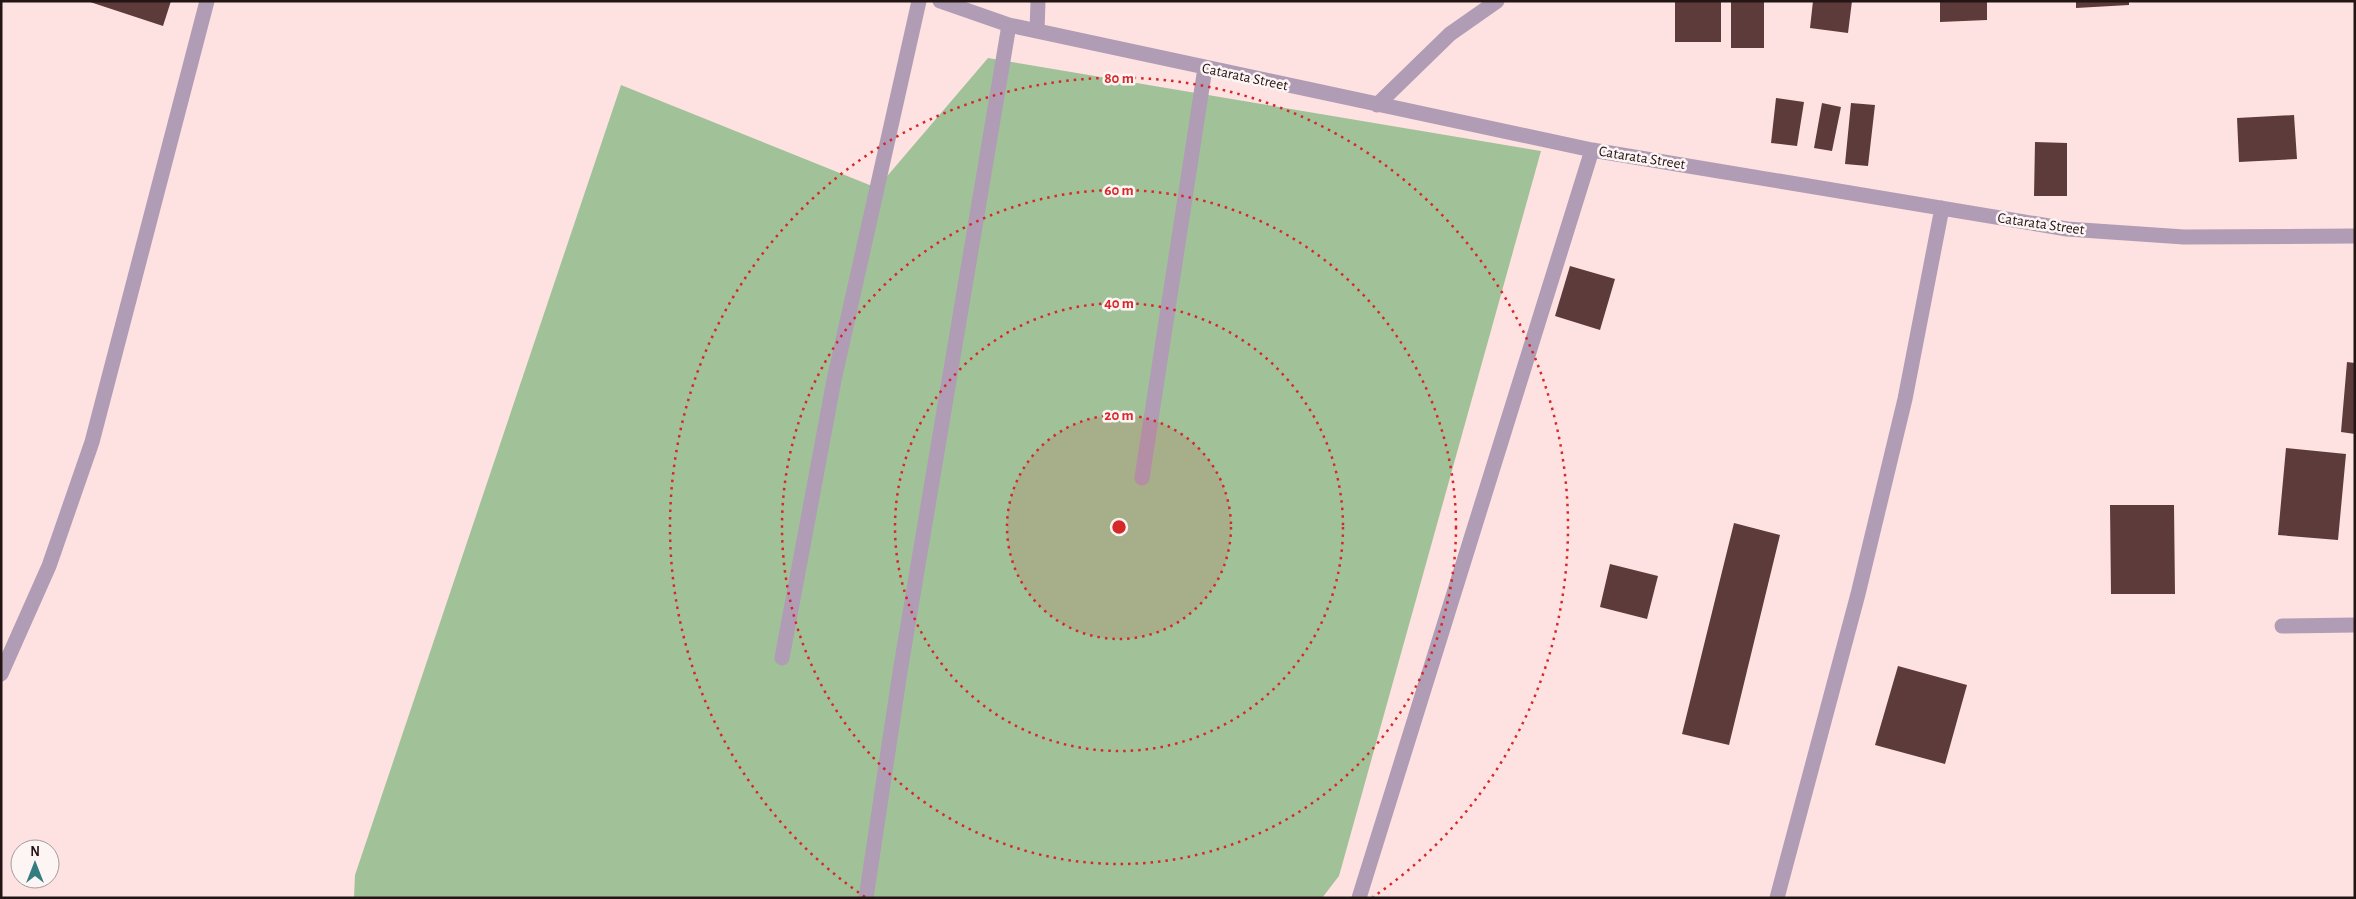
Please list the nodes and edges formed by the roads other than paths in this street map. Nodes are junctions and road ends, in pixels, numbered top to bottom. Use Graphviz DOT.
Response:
graph roads {
  1 [pos="207,1"];
  2 [pos="919,1"];
  3 [pos="940,1"];
  4 [pos="1038,1"];
  5 [pos="1497,1"];
  6 [pos="1009,25"];
  7 [pos="1036,32"];
  8 [pos="1205,68"];
  9 [pos="1377,105"];
  10 [pos="1592,150"];
  11 [pos="1942,208"];
  12 [pos="2355,236"];
  13 [pos="1142,478"];
  14 [pos="2355,625"];
  15 [pos="2282,626"];
  16 [pos="782,658"];
  17 [pos="1,674"];
  18 [pos="866,898"];
  19 [pos="1359,898"];
  20 [pos="1777,898"];
  1 -- 17 [label="street"];
  2 -- 16 [label="street"];
  3 -- 6 [label="street, Catarata Street"];
  4 -- 7 [label="street"];
  5 -- 9 [label="street"];
  6 -- 7 [label="street, Catarata Street"];
  6 -- 18 [label="street"];
  7 -- 8 [label="street, Catarata Street"];
  8 -- 9 [label="street, Catarata Street"];
  8 -- 13 [label="street"];
  9 -- 10 [label="street, Catarata Street"];
  10 -- 11 [label="street, Catarata Street"];
  10 -- 19 [label="street"];
  11 -- 12 [label="street, Catarata Street"];
  11 -- 20 [label="street"];
  14 -- 15 [label="street"];
}
